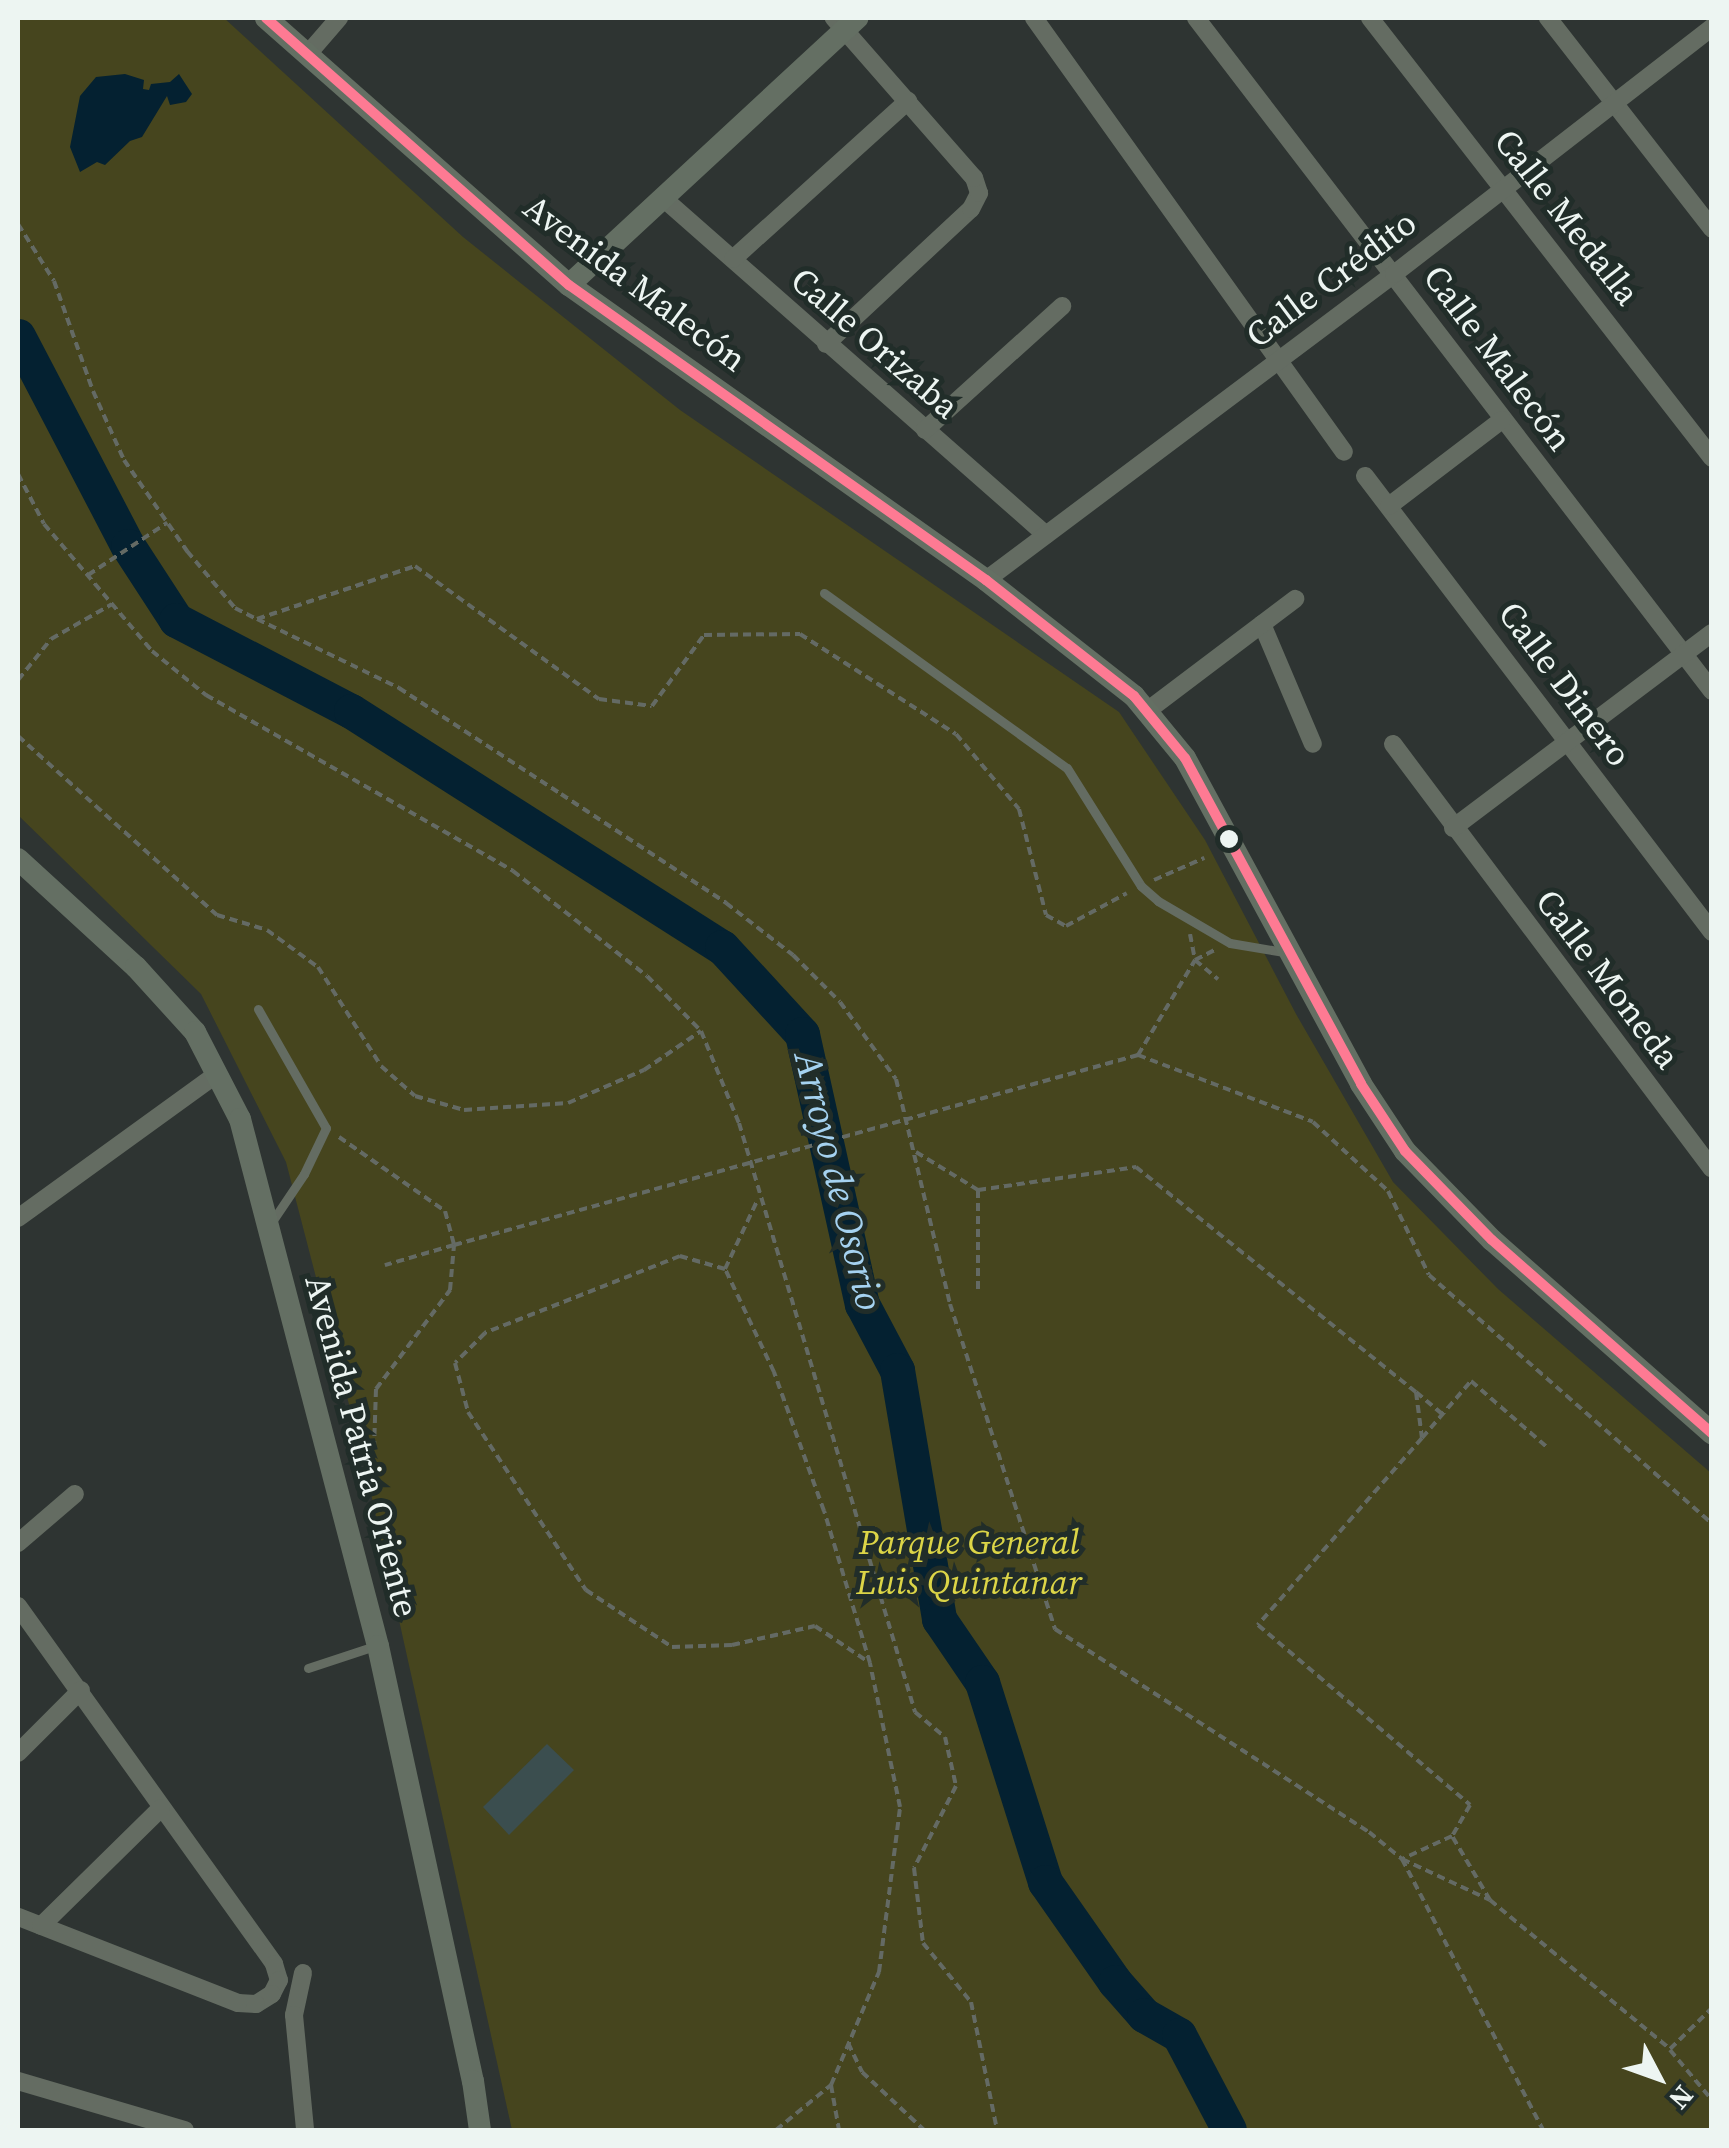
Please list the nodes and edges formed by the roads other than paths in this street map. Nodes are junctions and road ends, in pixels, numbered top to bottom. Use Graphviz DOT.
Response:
graph roads {
  1 [pos="266,18"];
  2 [pos="340,18"];
  3 [pos="1034,18"];
  4 [pos="1196,18"];
  5 [pos="1370,18"];
  6 [pos="1548,18"];
  7 [pos="845,21"];
  8 [pos="1712,27"];
  9 [pos="307,55"];
  10 [pos="908,101"];
  11 [pos="1611,101"];
  12 [pos="1504,187"];
  13 [pos="663,198"];
  14 [pos="1710,223"];
  15 [pos="733,260"];
  16 [pos="1394,274"];
  17 [pos="569,285"];
  18 [pos="1062,306"];
  19 [pos="826,344"];
  20 [pos="1277,360"];
  21 [pos="1502,420"];
  22 [pos="925,430"];
  23 [pos="1344,452"];
  24 [pos="1712,458"];
  25 [pos="1365,476"];
  26 [pos="1389,506"];
  27 [pos="1046,535"];
  28 [pos="986,580"];
  29 [pos="824,593"];
  30 [pos="1295,599"];
  31 [pos="1262,624"];
  32 [pos="1712,633"];
  33 [pos="1683,654"];
  34 [pos="1712,691"];
  35 [pos="1147,711"];
  36 [pos="1568,742"];
  37 [pos="1313,744"];
  38 [pos="1393,744"];
  39 [pos="1453,828"];
  40 [pos="18,859"];
  41 [pos="1712,932"];
  42 [pos="1291,954"];
  43 [pos="258,1009"];
  44 [pos="217,1074"];
  45 [pos="1712,1169"];
  46 [pos="18,1218"];
  47 [pos="268,1226"];
  48 [pos="1712,1433"];
  49 [pos="75,1494"];
  50 [pos="18,1543"];
  51 [pos="18,1606"];
  52 [pos="378,1646"];
  53 [pos="308,1668"];
  54 [pos="81,1690"];
  55 [pos="18,1753"];
  56 [pos="162,1808"];
  57 [pos="18,1917"];
  58 [pos="40,1926"];
  59 [pos="304,1973"];
  60 [pos="18,2081"];
  61 [pos="185,2130"];
  62 [pos="305,2130"];
  63 [pos="480,2130"];
  1 -- 9 [label="main road, Avenida Malecón"];
  2 -- 9 [label="street"];
  3 -- 20 [label="street"];
  4 -- 16 [label="street, Calle Malecón"];
  5 -- 12 [label="street, Calle Medalla"];
  6 -- 11 [label="street"];
  7 -- 10 [label="street"];
  7 -- 13 [label="main road"];
  8 -- 11 [label="street, Calle Crédito"];
  9 -- 17 [label="main road, Avenida Malecón"];
  10 -- 15 [label="street"];
  10 -- 19 [label="street"];
  11 -- 12 [label="street, Calle Crédito"];
  11 -- 14 [label="street"];
  12 -- 16 [label="street, Calle Crédito"];
  12 -- 24 [label="street, Calle Medalla"];
  13 -- 15 [label="street, Calle Orizaba"];
  13 -- 17 [label="main road"];
  15 -- 19 [label="street, Calle Orizaba"];
  16 -- 20 [label="street, Calle Crédito"];
  16 -- 21 [label="street, Calle Malecón"];
  17 -- 28 [label="main road, Avenida Malecón"];
  18 -- 22 [label="street"];
  19 -- 22 [label="street, Calle Orizaba"];
  20 -- 23 [label="street"];
  20 -- 27 [label="street, Calle Crédito"];
  21 -- 26 [label="street"];
  21 -- 33 [label="street, Calle Malecón"];
  22 -- 27 [label="street, Calle Orizaba"];
  25 -- 26 [label="street, Calle Dinero"];
  26 -- 36 [label="street, Calle Dinero"];
  27 -- 28 [label="street, Calle Crédito"];
  28 -- 35 [label="main road, Avenida Malecón"];
  29 -- 42 [label="lane"];
  30 -- 31 [label="street"];
  31 -- 35 [label="street"];
  31 -- 37 [label="street"];
  32 -- 33 [label="street"];
  33 -- 34 [label="street, Calle Malecón"];
  33 -- 36 [label="street"];
  35 -- 42 [label="main road, Avenida Malecón"];
  36 -- 39 [label="street"];
  36 -- 41 [label="street, Calle Dinero"];
  38 -- 39 [label="street, Calle Moneda"];
  39 -- 45 [label="street, Calle Moneda"];
  40 -- 44 [label="main road, Avenida Patria Oriente"];
  42 -- 48 [label="main road, Avenida Malecón"];
  43 -- 47 [label="lane"];
  44 -- 46 [label="street"];
  44 -- 47 [label="main road, Avenida Patria Oriente"];
  47 -- 52 [label="main road, Avenida Patria Oriente"];
  49 -- 50 [label="street"];
  51 -- 54 [label="street"];
  52 -- 53 [label="lane"];
  52 -- 63 [label="main road, Avenida Patria Oriente"];
  54 -- 55 [label="street"];
  54 -- 56 [label="street"];
  56 -- 58 [label="street"];
  56 -- 58 [label="street"];
  57 -- 58 [label="street"];
  59 -- 62 [label="street"];
  60 -- 61 [label="street"];
}
